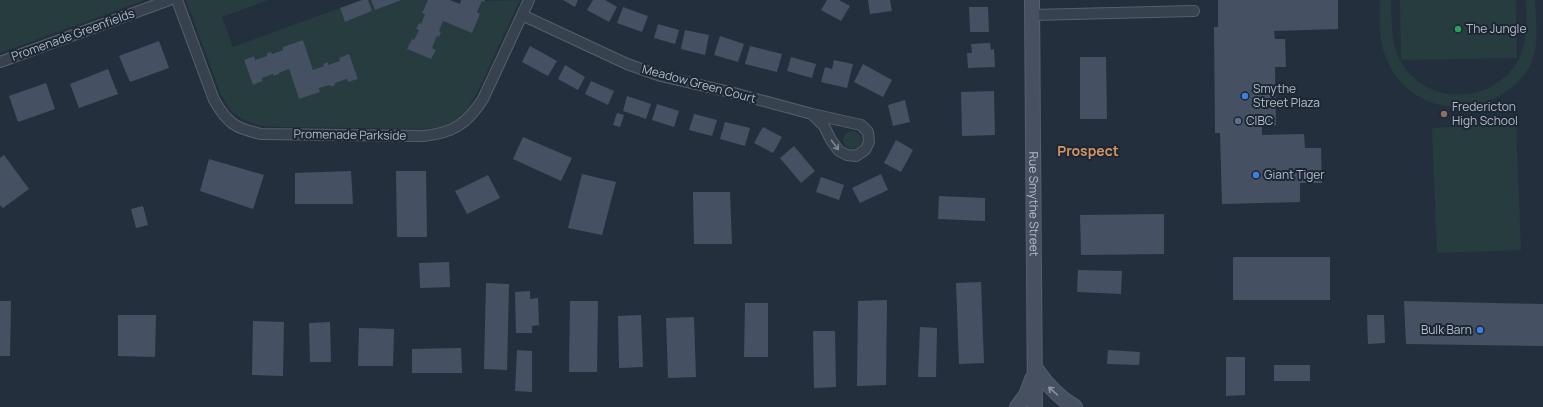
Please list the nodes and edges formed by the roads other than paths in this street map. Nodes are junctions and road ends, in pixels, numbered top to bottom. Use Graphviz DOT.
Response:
graph roads {
  1 [pos="169,0"];
  2 [pos="177,0"];
  3 [pos="530,0"];
  4 [pos="1032,0"];
  5 [pos="1194,11"];
  6 [pos="522,15"];
  7 [pos="1032,15"];
  8 [pos="0,62"];
  9 [pos="812,114"];
  10 [pos="1036,369"];
  11 [pos="1017,407"];
  12 [pos="1035,407"];
  13 [pos="1075,407"];
  1 -- 8 [label="street, Promenade Greenfields"];
  2 -- 6 [label="street, Promenade Parkside"];
  3 -- 6 [label="street, Promenade Parkside"];
  4 -- 7 [label="main road, Rue Smythe Street"];
  5 -- 7 [label="street"];
  6 -- 9 [label="street, Meadow Green Court"];
  7 -- 10 [label="main road, Rue Smythe Street"];
  9 -- 9 [label="street, Meadow Green Court, one-way"];
  10 -- 11 [label="main road"];
  10 -- 12 [label="main road, Rue Smythe Street"];
  13 -- 10 [label="main road, one-way"];
}
